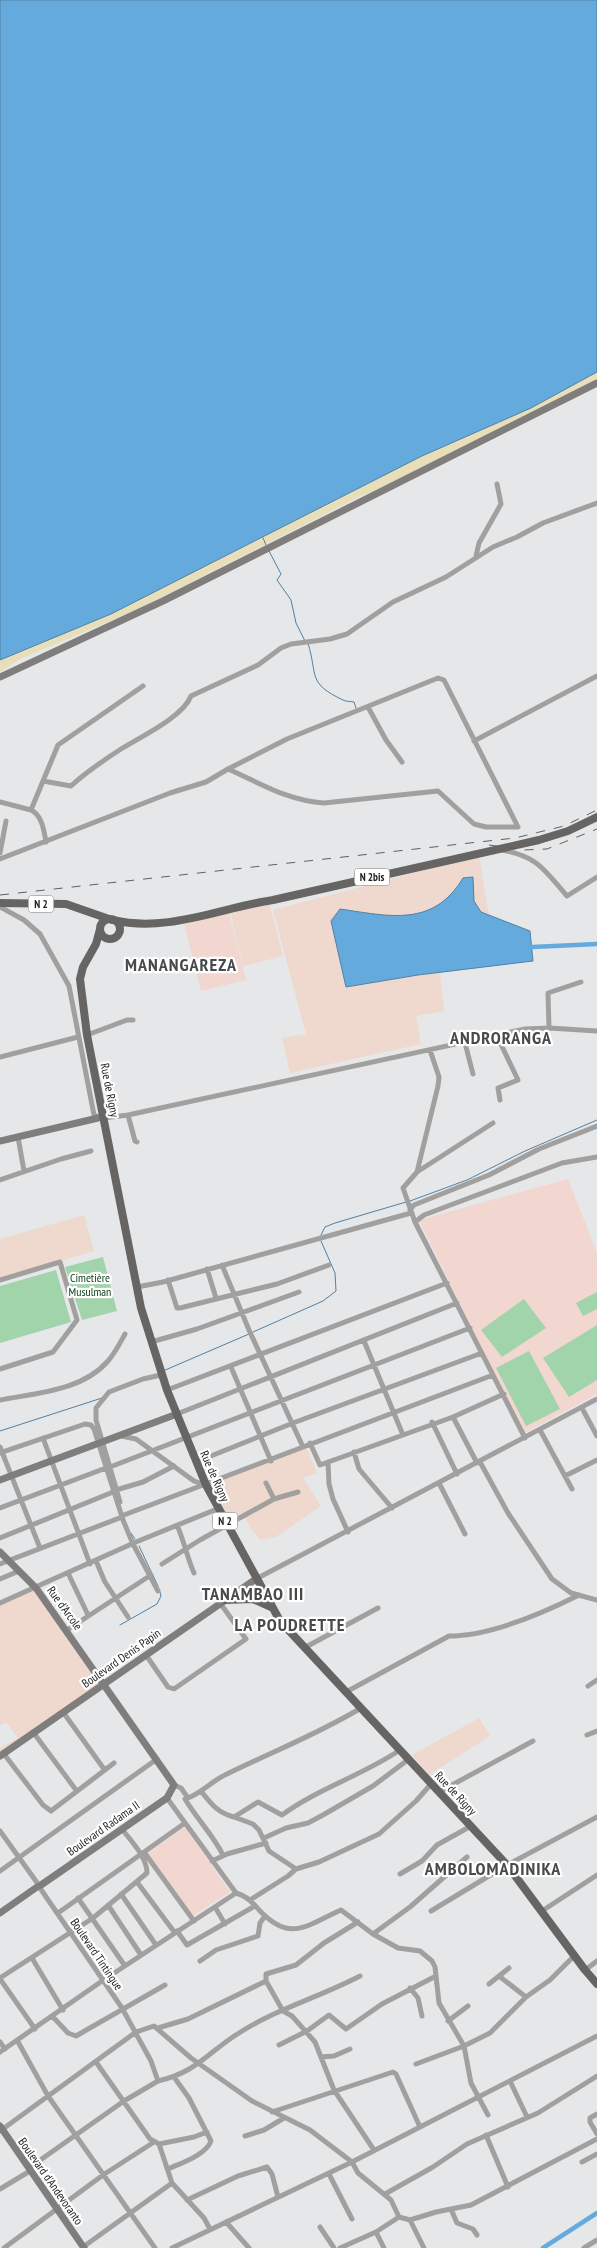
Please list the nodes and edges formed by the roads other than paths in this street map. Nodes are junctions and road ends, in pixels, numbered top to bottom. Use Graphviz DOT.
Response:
graph roads {
  1 [pos="597,383"];
  2 [pos="496,484"];
  3 [pos="597,503"];
  4 [pos="476,556"];
  5 [pos="597,676"];
  6 [pos="0,677"];
  7 [pos="143,686"];
  8 [pos="368,707"];
  9 [pos="474,741"];
  10 [pos="402,762"];
  11 [pos="228,769"];
  12 [pos="43,781"];
  13 [pos="0,802"];
  14 [pos="31,810"];
  15 [pos="597,817"];
  16 [pos="6,820"];
  17 [pos="3,828"];
  18 [pos="46,842"];
  19 [pos="497,848"];
  20 [pos="0,853"];
  21 [pos="0,859"];
  22 [pos="597,877"];
  23 [pos="0,905"];
  24 [pos="82,908"];
  25 [pos="112,920"];
  26 [pos="142,924"];
  27 [pos="100,929"];
  28 [pos="114,938"];
  29 [pos="92,950"];
  30 [pos="581,982"];
  31 [pos="133,1020"];
  32 [pos="549,1028"];
  33 [pos="597,1031"];
  34 [pos="88,1035"];
  35 [pos="496,1036"];
  36 [pos="78,1037"];
  37 [pos="465,1043"];
  38 [pos="430,1050"];
  39 [pos="0,1057"];
  40 [pos="473,1074"];
  41 [pos="500,1100"];
  42 [pos="128,1115"];
  43 [pos="101,1118"];
  44 [pos="493,1123"];
  45 [pos="597,1126"];
  46 [pos="18,1137"];
  47 [pos="0,1141"];
  48 [pos="137,1142"];
  49 [pos="91,1151"];
  50 [pos="597,1157"];
  51 [pos="24,1171"];
  52 [pos="417,1172"];
  53 [pos="0,1180"];
  54 [pos="410,1210"];
  55 [pos="415,1222"];
  56 [pos="222,1265"];
  57 [pos="329,1265"];
  58 [pos="207,1269"];
  59 [pos="0,1280"];
  60 [pos="168,1280"];
  61 [pos="446,1283"];
  62 [pos="137,1287"];
  63 [pos="299,1292"];
  64 [pos="234,1293"];
  65 [pos="216,1298"];
  66 [pos="457,1304"];
  67 [pos="242,1313"];
  68 [pos="470,1328"];
  69 [pos="125,1334"];
  70 [pos="364,1341"];
  71 [pos="150,1342"];
  72 [pos="482,1353"];
  73 [pos="261,1355"];
  74 [pos="375,1366"];
  75 [pos="230,1367"];
  76 [pos="0,1369"];
  77 [pos="162,1375"];
  78 [pos="493,1375"];
  79 [pos="271,1377"];
  80 [pos="167,1390"];
  81 [pos="240,1390"];
  82 [pos="384,1390"];
  83 [pos="504,1394"];
  84 [pos="597,1399"];
  85 [pos="0,1400"];
  86 [pos="283,1402"];
  87 [pos="582,1408"];
  88 [pos="393,1412"];
  89 [pos="177,1414"];
  90 [pos="251,1414"];
  91 [pos="453,1417"];
  92 [pos="432,1422"];
  93 [pos="293,1423"];
  94 [pos="540,1430"];
  95 [pos="403,1435"];
  96 [pos="120,1436"];
  97 [pos="186,1436"];
  98 [pos="261,1436"];
  99 [pos="597,1436"];
  100 [pos="43,1438"];
  101 [pos="525,1438"];
  102 [pos="101,1443"];
  103 [pos="310,1443"];
  104 [pos="303,1447"];
  105 [pos="1,1451"];
  106 [pos="153,1451"];
  107 [pos="354,1452"];
  108 [pos="597,1460"];
  109 [pos="51,1461"];
  110 [pos="271,1461"];
  111 [pos="196,1462"];
  112 [pos="328,1462"];
  113 [pos="479,1462"];
  114 [pos="174,1466"];
  115 [pos="108,1468"];
  116 [pos="457,1474"];
  117 [pos="11,1476"];
  118 [pos="565,1476"];
  119 [pos="0,1480"];
  120 [pos="266,1483"];
  121 [pos="439,1483"];
  122 [pos="206,1485"];
  123 [pos="60,1486"];
  124 [pos="572,1490"];
  125 [pos="115,1491"];
  126 [pos="298,1492"];
  127 [pos="274,1499"];
  128 [pos="22,1500"];
  129 [pos="0,1508"];
  130 [pos="392,1508"];
  131 [pos="218,1509"];
  132 [pos="69,1510"];
  133 [pos="123,1516"];
  134 [pos="32,1524"];
  135 [pos="177,1525"];
  136 [pos="227,1525"];
  137 [pos="348,1532"];
  138 [pos="77,1533"];
  139 [pos="465,1534"];
  140 [pos="0,1538"];
  141 [pos="135,1543"];
  142 [pos="40,1548"];
  143 [pos="186,1550"];
  144 [pos="0,1552"];
  145 [pos="8,1560"];
  146 [pos="96,1561"];
  147 [pos="0,1564"];
  148 [pos="90,1564"];
  149 [pos="162,1564"];
  150 [pos="19,1571"];
  151 [pos="68,1573"];
  152 [pos="194,1573"];
  153 [pos="151,1575"];
  154 [pos="0,1579"];
  155 [pos="256,1579"];
  156 [pos="36,1588"];
  157 [pos="158,1591"];
  158 [pos="579,1595"];
  159 [pos="115,1597"];
  160 [pos="597,1600"];
  161 [pos="223,1601"];
  162 [pos="0,1603"];
  163 [pos="272,1607"];
  164 [pos="378,1608"];
  165 [pos="88,1615"];
  166 [pos="128,1617"];
  167 [pos="66,1630"];
  168 [pos="304,1648"];
  169 [pos="146,1655"];
  170 [pos="597,1680"];
  171 [pos="105,1683"];
  172 [pos="588,1686"];
  173 [pos="346,1692"];
  174 [pos="361,1708"];
  175 [pos="63,1712"];
  176 [pos="597,1731"];
  177 [pos="33,1732"];
  178 [pos="586,1735"];
  179 [pos="534,1741"];
  180 [pos="400,1750"];
  181 [pos="2,1755"];
  182 [pos="157,1759"];
  183 [pos="409,1759"];
  184 [pos="114,1763"];
  185 [pos="104,1769"];
  186 [pos="431,1784"];
  187 [pos="174,1785"];
  188 [pos="76,1790"];
  189 [pos="201,1792"];
  190 [pos="439,1792"];
  191 [pos="167,1798"];
  192 [pos="188,1798"];
  193 [pos="234,1817"];
  194 [pos="597,1818"];
  195 [pos="185,1823"];
  196 [pos="471,1826"];
  197 [pos="122,1829"];
  198 [pos="0,1831"];
  199 [pos="265,1841"];
  200 [pos="142,1853"];
  201 [pos="223,1855"];
  202 [pos="467,1857"];
  203 [pos="19,1858"];
  204 [pos="212,1861"];
  205 [pos="507,1865"];
  206 [pos="296,1869"];
  207 [pos="0,1871"];
  208 [pos="400,1874"];
  209 [pos="597,1875"];
  210 [pos="137,1882"];
  211 [pos="39,1886"];
  212 [pos="236,1893"];
  213 [pos="121,1894"];
  214 [pos="78,1898"];
  215 [pos="250,1900"];
  216 [pos="108,1905"];
  217 [pos="255,1906"];
  218 [pos="215,1907"];
  219 [pos="431,1911"];
  220 [pos="542,1911"];
  221 [pos="0,1913"];
  222 [pos="58,1913"];
  223 [pos="265,1916"];
  224 [pos="93,1918"];
  225 [pos="194,1921"];
  226 [pos="358,1922"];
  227 [pos="225,1924"];
  228 [pos="176,1932"];
  229 [pos="70,1933"];
  230 [pos="373,1934"];
  231 [pos="156,1945"];
  232 [pos="141,1955"];
  233 [pos="574,1956"];
  234 [pos="32,1958"];
  235 [pos="597,1961"];
  236 [pos="200,1962"];
  237 [pos="126,1966"];
  238 [pos="509,1968"];
  239 [pos="585,1970"];
  240 [pos="360,1976"];
  241 [pos="436,1976"];
  242 [pos="499,1976"];
  243 [pos="0,1978"];
  244 [pos="102,1981"];
  245 [pos="266,1981"];
  246 [pos="489,1984"];
  247 [pos="597,1984"];
  248 [pos="165,1985"];
  249 [pos="410,1988"];
  250 [pos="526,1997"];
  251 [pos="468,2006"];
  252 [pos="122,2008"];
  253 [pos="63,2010"];
  254 [pos="283,2011"];
  255 [pos="422,2016"];
  256 [pos="53,2017"];
  257 [pos="448,2021"];
  258 [pos="158,2028"];
  259 [pos="36,2029"];
  260 [pos="307,2031"];
  261 [pos="136,2032"];
  262 [pos="597,2036"];
  263 [pos="17,2040"];
  264 [pos="0,2042"];
  265 [pos="279,2045"];
  266 [pos="464,2046"];
  267 [pos="350,2049"];
  268 [pos="2,2051"];
  269 [pos="321,2057"];
  270 [pos="96,2062"];
  271 [pos="199,2064"];
  272 [pos="416,2064"];
  273 [pos="597,2076"];
  274 [pos="174,2077"];
  275 [pos="158,2081"];
  276 [pos="510,2081"];
  277 [pos="334,2090"];
  278 [pos="48,2096"];
  279 [pos="479,2097"];
  280 [pos="124,2101"];
  281 [pos="272,2112"];
  282 [pos="597,2114"];
  283 [pos="488,2115"];
  284 [pos="527,2116"];
  285 [pos="284,2118"];
  286 [pos="420,2127"];
  287 [pos="1,2129"];
  288 [pos="207,2132"];
  289 [pos="597,2134"];
  290 [pos="76,2135"];
  291 [pos="245,2136"];
  292 [pos="486,2136"];
  293 [pos="597,2139"];
  294 [pos="156,2143"];
  295 [pos="374,2150"];
  296 [pos="597,2154"];
  297 [pos="352,2162"];
  298 [pos="582,2162"];
  299 [pos="168,2169"];
  300 [pos="30,2170"];
  301 [pos="329,2174"];
  302 [pos="103,2175"];
  303 [pos="172,2183"];
  304 [pos="508,2187"];
  305 [pos="0,2190"];
  306 [pos="385,2194"];
  307 [pos="278,2197"];
  308 [pos="187,2200"];
  309 [pos="57,2209"];
  310 [pos="451,2209"];
  311 [pos="132,2213"];
  312 [pos="399,2217"];
  313 [pos="352,2219"];
  314 [pos="410,2220"];
  315 [pos="226,2222"];
  316 [pos="320,2227"];
  317 [pos="210,2229"];
  318 [pos="376,2232"];
  319 [pos="477,2235"];
  320 [pos="597,2240"];
  321 [pos="83,2247"];
  322 [pos="4,2248"];
  323 [pos="155,2248"];
  324 [pos="172,2248"];
  325 [pos="249,2248"];
  326 [pos="334,2248"];
  327 [pos="340,2248"];
  328 [pos="384,2248"];
  329 [pos="424,2248"];
  330 [pos="584,2248"];
  1 -- 6 [label="main road"];
  2 -- 4 [label="street"];
  3 -- 4 [label="street"];
  4 -- 12 [label="street"];
  5 -- 9 [label="street"];
  7 -- 12 [label="street"];
  8 -- 9 [label="street"];
  8 -- 10 [label="street"];
  8 -- 11 [label="street"];
  9 -- 11 [label="street"];
  11 -- 18 [label="street"];
  12 -- 14 [label="street"];
  13 -- 14 [label="street"];
  14 -- 18 [label="street"];
  15 -- 19 [label="main road, N 2bis"];
  16 -- 17 [label="street"];
  17 -- 20 [label="street"];
  18 -- 21 [label="street"];
  19 -- 22 [label="street"];
  19 -- 26 [label="main road, N 2bis"];
  23 -- 24 [label="main road, N 2"];
  23 -- 36 [label="street"];
  24 -- 25 [label="main road"];
  24 -- 27 [label="main road"];
  25 -- 26 [label="main road"];
  25 -- 27 [label="main road"];
  25 -- 28 [label="main road"];
  26 -- 28 [label="main road"];
  27 -- 28 [label="main road"];
  27 -- 29 [label="main road, Rue de Rigny / N 2"];
  28 -- 29 [label="main road"];
  29 -- 34 [label="main road, Rue de Rigny / N 2"];
  30 -- 32 [label="street"];
  31 -- 34 [label="street"];
  32 -- 33 [label="street"];
  32 -- 35 [label="street"];
  34 -- 43 [label="main road, Rue de Rigny / N 2"];
  35 -- 37 [label="street"];
  35 -- 41 [label="street"];
  36 -- 39 [label="street"];
  36 -- 43 [label="street"];
  37 -- 38 [label="street"];
  37 -- 40 [label="street"];
  38 -- 42 [label="street"];
  38 -- 52 [label="street"];
  42 -- 43 [label="street"];
  42 -- 48 [label="street"];
  43 -- 46 [label="main road"];
  43 -- 62 [label="main road, Rue de Rigny / N 2"];
  44 -- 52 [label="street"];
  45 -- 54 [label="street"];
  46 -- 47 [label="main road"];
  46 -- 51 [label="street"];
  49 -- 51 [label="street"];
  50 -- 55 [label="street"];
  51 -- 53 [label="street"];
  52 -- 54 [label="street"];
  54 -- 55 [label="street"];
  54 -- 56 [label="street"];
  55 -- 61 [label="street"];
  56 -- 58 [label="street"];
  56 -- 64 [label="street"];
  57 -- 64 [label="street"];
  58 -- 60 [label="street"];
  58 -- 65 [label="street"];
  59 -- 76 [label="street"];
  60 -- 62 [label="street"];
  60 -- 65 [label="street"];
  61 -- 66 [label="street"];
  61 -- 73 [label="street"];
  62 -- 71 [label="main road, Rue de Rigny / N 2"];
  63 -- 67 [label="street"];
  64 -- 65 [label="street"];
  64 -- 67 [label="street"];
  66 -- 68 [label="street"];
  66 -- 70 [label="street"];
  67 -- 71 [label="street"];
  67 -- 73 [label="street"];
  68 -- 72 [label="street"];
  68 -- 74 [label="street"];
  69 -- 85 [label="street"];
  70 -- 74 [label="street"];
  70 -- 79 [label="street"];
  71 -- 77 [label="main road, Rue de Rigny / N 2"];
  72 -- 78 [label="street"];
  72 -- 82 [label="street"];
  73 -- 75 [label="street"];
  73 -- 79 [label="street"];
  74 -- 82 [label="street"];
  74 -- 86 [label="street"];
  75 -- 80 [label="street"];
  75 -- 81 [label="street"];
  77 -- 80 [label="main road, Rue de Rigny / N 2"];
  77 -- 102 [label="street"];
  78 -- 83 [label="street"];
  78 -- 88 [label="street"];
  79 -- 81 [label="street"];
  79 -- 86 [label="street"];
  80 -- 89 [label="main road, Rue de Rigny / N 2"];
  81 -- 89 [label="street"];
  81 -- 90 [label="street"];
  82 -- 88 [label="street"];
  82 -- 93 [label="street"];
  83 -- 91 [label="street"];
  83 -- 101 [label="street"];
  84 -- 87 [label="street"];
  86 -- 90 [label="street"];
  86 -- 93 [label="street"];
  87 -- 94 [label="street"];
  87 -- 99 [label="street"];
  88 -- 95 [label="street"];
  88 -- 103 [label="street"];
  89 -- 96 [label="main road"];
  89 -- 97 [label="main road, Rue de Rigny / N 2"];
  90 -- 97 [label="street"];
  90 -- 98 [label="street"];
  91 -- 92 [label="street"];
  91 -- 113 [label="street"];
  92 -- 95 [label="street"];
  92 -- 116 [label="street"];
  93 -- 98 [label="street"];
  93 -- 104 [label="street"];
  94 -- 101 [label="street"];
  94 -- 118 [label="street"];
  95 -- 107 [label="street"];
  96 -- 102 [label="main road"];
  96 -- 106 [label="street"];
  97 -- 106 [label="street"];
  97 -- 111 [label="main road, Rue de Rigny / N 2"];
  98 -- 110 [label="street"];
  98 -- 111 [label="street"];
  100 -- 102 [label="street"];
  100 -- 105 [label="street"];
  100 -- 109 [label="street"];
  101 -- 113 [label="street"];
  102 -- 109 [label="main road"];
  102 -- 115 [label="street"];
  103 -- 104 [label="street"];
  103 -- 112 [label="street"];
  104 -- 110 [label="street"];
  105 -- 117 [label="street"];
  106 -- 114 [label="street"];
  106 -- 115 [label="street"];
  107 -- 112 [label="street"];
  107 -- 130 [label="street"];
  108 -- 118 [label="street"];
  109 -- 117 [label="main road"];
  109 -- 123 [label="street"];
  110 -- 122 [label="street"];
  111 -- 122 [label="main road, Rue de Rigny / N 2"];
  112 -- 137 [label="street"];
  113 -- 116 [label="street"];
  113 -- 158 [label="street"];
  114 -- 122 [label="street"];
  114 -- 125 [label="street"];
  115 -- 123 [label="street"];
  115 -- 125 [label="street"];
  116 -- 121 [label="street"];
  117 -- 119 [label="main road"];
  117 -- 128 [label="street"];
  118 -- 124 [label="street"];
  120 -- 127 [label="street"];
  121 -- 130 [label="street"];
  121 -- 139 [label="street"];
  122 -- 131 [label="main road, Rue de Rigny / N 2"];
  122 -- 133 [label="street"];
  123 -- 128 [label="street"];
  123 -- 132 [label="street"];
  125 -- 132 [label="street"];
  125 -- 133 [label="street"];
  126 -- 127 [label="street"];
  127 -- 136 [label="street"];
  128 -- 129 [label="street"];
  128 -- 134 [label="street"];
  130 -- 137 [label="street"];
  131 -- 135 [label="street"];
  131 -- 136 [label="main road, Rue de Rigny / N 2"];
  132 -- 134 [label="street"];
  132 -- 138 [label="street"];
  133 -- 138 [label="street"];
  133 -- 141 [label="street"];
  134 -- 140 [label="street"];
  134 -- 142 [label="street"];
  135 -- 141 [label="street"];
  135 -- 143 [label="street"];
  136 -- 143 [label="street"];
  136 -- 155 [label="main road, Rue de Rigny / N 2"];
  137 -- 155 [label="street"];
  138 -- 142 [label="street"];
  138 -- 148 [label="street"];
  141 -- 146 [label="street"];
  141 -- 153 [label="street"];
  142 -- 145 [label="street"];
  143 -- 149 [label="street"];
  143 -- 152 [label="street"];
  144 -- 145 [label="main road, Rue d'Arcole"];
  145 -- 147 [label="street"];
  145 -- 150 [label="main road, Rue d'Arcole"];
  146 -- 148 [label="street"];
  146 -- 159 [label="street"];
  148 -- 151 [label="street"];
  150 -- 154 [label="street"];
  150 -- 156 [label="main road, Rue d'Arcole"];
  151 -- 156 [label="street"];
  151 -- 165 [label="street"];
  153 -- 157 [label="street"];
  153 -- 159 [label="street"];
  155 -- 161 [label="main road, Boulevard Denis Papin"];
  155 -- 163 [label="main road, Rue de Rigny / N 2"];
  156 -- 162 [label="street"];
  156 -- 167 [label="main road, Rue d'Arcole"];
  158 -- 160 [label="street"];
  158 -- 173 [label="street"];
  159 -- 165 [label="street"];
  159 -- 166 [label="street"];
  161 -- 163 [label="main road"];
  161 -- 169 [label="main road, Boulevard Denis Papin"];
  161 -- 169 [label="street"];
  163 -- 168 [label="main road, Rue de Rigny / N 2"];
  164 -- 168 [label="street"];
  165 -- 167 [label="street"];
  167 -- 171 [label="main road, Rue d'Arcole"];
  168 -- 173 [label="main road, Rue de Rigny / N 2"];
  169 -- 171 [label="main road, Boulevard Denis Papin"];
  170 -- 172 [label="street"];
  171 -- 175 [label="main road, Boulevard Denis Papin"];
  171 -- 182 [label="main road, Rue d'Arcole"];
  173 -- 174 [label="main road, Rue de Rigny / N 2"];
  174 -- 180 [label="main road, Rue de Rigny / N 2"];
  174 -- 189 [label="street"];
  175 -- 177 [label="main road, Boulevard Denis Papin"];
  175 -- 185 [label="street"];
  176 -- 178 [label="street"];
  177 -- 181 [label="main road, Boulevard Denis Papin"];
  177 -- 188 [label="street"];
  179 -- 190 [label="street"];
  180 -- 183 [label="main road, Rue de Rigny / N 2"];
  180 -- 193 [label="street"];
  181 -- 188 [label="street"];
  182 -- 187 [label="main road, Rue d'Arcole"];
  182 -- 203 [label="street"];
  183 -- 186 [label="main road, Rue de Rigny / N 2"];
  183 -- 199 [label="street"];
  184 -- 185 [label="street"];
  185 -- 188 [label="street"];
  186 -- 190 [label="main road, Rue de Rigny / N 2"];
  186 -- 206 [label="street"];
  187 -- 191 [label="main road, Boulevard Radama II"];
  187 -- 192 [label="street"];
  189 -- 192 [label="street"];
  189 -- 193 [label="street"];
  190 -- 196 [label="main road, Rue de Rigny / N 2"];
  191 -- 195 [label="street"];
  191 -- 197 [label="main road, Boulevard Radama II"];
  192 -- 201 [label="street"];
  193 -- 199 [label="street"];
  194 -- 205 [label="street"];
  195 -- 200 [label="street"];
  195 -- 204 [label="street"];
  196 -- 205 [label="main road, Rue de Rigny / N 2"];
  196 -- 208 [label="street"];
  197 -- 200 [label="street"];
  197 -- 211 [label="main road, Boulevard Radama II"];
  198 -- 203 [label="street, Boulevard Tintingue"];
  199 -- 201 [label="street"];
  199 -- 206 [label="street"];
  200 -- 210 [label="street"];
  200 -- 214 [label="street"];
  200 -- 225 [label="street"];
  201 -- 204 [label="street"];
  202 -- 230 [label="street"];
  203 -- 207 [label="street"];
  203 -- 211 [label="street, Boulevard Tintingue"];
  204 -- 212 [label="street"];
  205 -- 219 [label="street"];
  205 -- 220 [label="main road, Rue de Rigny / N 2"];
  206 -- 215 [label="street"];
  209 -- 220 [label="street"];
  210 -- 213 [label="street"];
  210 -- 228 [label="street"];
  211 -- 221 [label="main road, Boulevard Radama II"];
  211 -- 222 [label="street, Boulevard Tintingue"];
  212 -- 215 [label="street"];
  212 -- 218 [label="street"];
  213 -- 216 [label="street"];
  213 -- 231 [label="street"];
  214 -- 222 [label="street"];
  214 -- 224 [label="street"];
  215 -- 217 [label="street"];
  216 -- 224 [label="street"];
  216 -- 232 [label="street"];
  217 -- 223 [label="street"];
  217 -- 227 [label="street"];
  218 -- 225 [label="street"];
  218 -- 227 [label="street"];
  220 -- 233 [label="main road, Rue de Rigny / N 2"];
  222 -- 229 [label="street, Boulevard Tintingue"];
  223 -- 226 [label="street"];
  223 -- 236 [label="street"];
  224 -- 229 [label="street"];
  224 -- 237 [label="street"];
  225 -- 228 [label="street"];
  226 -- 230 [label="street"];
  226 -- 245 [label="street"];
  227 -- 228 [label="street"];
  228 -- 231 [label="street"];
  229 -- 234 [label="street"];
  229 -- 244 [label="street, Boulevard Tintingue"];
  230 -- 241 [label="street"];
  231 -- 232 [label="street"];
  232 -- 237 [label="street"];
  233 -- 239 [label="main road, Rue de Rigny / N 2"];
  233 -- 250 [label="street"];
  234 -- 243 [label="street"];
  234 -- 253 [label="street"];
  235 -- 239 [label="street"];
  237 -- 244 [label="street"];
  238 -- 242 [label="street"];
  239 -- 247 [label="main road, Rue de Rigny / N 2"];
  240 -- 254 [label="street"];
  241 -- 249 [label="street"];
  241 -- 257 [label="street"];
  242 -- 246 [label="street"];
  242 -- 250 [label="street"];
  243 -- 259 [label="street"];
  244 -- 252 [label="street, Boulevard Tintingue"];
  244 -- 253 [label="street"];
  245 -- 254 [label="street"];
  245 -- 258 [label="street"];
  248 -- 252 [label="street"];
  249 -- 255 [label="street"];
  249 -- 260 [label="street"];
  250 -- 266 [label="street"];
  251 -- 257 [label="street"];
  252 -- 256 [label="street"];
  252 -- 261 [label="street, Boulevard Tintingue"];
  253 -- 256 [label="street"];
  254 -- 260 [label="street"];
  254 -- 271 [label="street"];
  256 -- 259 [label="street"];
  257 -- 266 [label="street"];
  258 -- 261 [label="street"];
  258 -- 271 [label="street"];
  259 -- 263 [label="street"];
  260 -- 265 [label="street"];
  260 -- 269 [label="street"];
  261 -- 270 [label="street"];
  261 -- 275 [label="street, Boulevard Tintingue"];
  262 -- 276 [label="street"];
  263 -- 268 [label="street"];
  263 -- 278 [label="street"];
  264 -- 268 [label="street"];
  266 -- 272 [label="street"];
  266 -- 279 [label="street"];
  267 -- 269 [label="street"];
  269 -- 277 [label="street"];
  270 -- 278 [label="street"];
  270 -- 280 [label="street"];
  271 -- 274 [label="street"];
  271 -- 281 [label="street"];
  273 -- 284 [label="street"];
  274 -- 275 [label="street"];
  274 -- 288 [label="street"];
  275 -- 280 [label="street"];
  276 -- 279 [label="street"];
  276 -- 284 [label="street"];
  277 -- 281 [label="street"];
  277 -- 286 [label="street"];
  277 -- 295 [label="street"];
  278 -- 287 [label="street"];
  278 -- 290 [label="street"];
  279 -- 283 [label="street"];
  279 -- 286 [label="street"];
  280 -- 290 [label="street"];
  280 -- 294 [label="street"];
  281 -- 285 [label="street"];
  282 -- 289 [label="street"];
  284 -- 292 [label="street"];
  285 -- 291 [label="street"];
  285 -- 297 [label="street"];
  286 -- 295 [label="street"];
  287 -- 300 [label="main road, Boulevard d'Andevoranto"];
  288 -- 294 [label="street"];
  288 -- 299 [label="street"];
  290 -- 300 [label="street"];
  290 -- 302 [label="street"];
  292 -- 304 [label="street"];
  292 -- 306 [label="street"];
  293 -- 304 [label="street"];
  294 -- 299 [label="street"];
  294 -- 302 [label="street"];
  295 -- 297 [label="street"];
  296 -- 298 [label="street"];
  297 -- 301 [label="street"];
  297 -- 306 [label="street"];
  299 -- 303 [label="street"];
  300 -- 305 [label="street"];
  300 -- 309 [label="main road, Boulevard d'Andevoranto"];
  301 -- 307 [label="street"];
  301 -- 313 [label="street"];
  302 -- 309 [label="street"];
  302 -- 311 [label="street"];
  303 -- 308 [label="street"];
  303 -- 311 [label="street"];
  304 -- 310 [label="street"];
  306 -- 312 [label="street"];
  307 -- 308 [label="street"];
  307 -- 315 [label="street"];
  308 -- 317 [label="street"];
  309 -- 321 [label="main road, Boulevard d'Andevoranto"];
  309 -- 322 [label="street"];
  310 -- 314 [label="street"];
  310 -- 319 [label="street"];
  311 -- 321 [label="street"];
  311 -- 323 [label="street"];
  312 -- 314 [label="street"];
  312 -- 318 [label="street"];
  314 -- 329 [label="street"];
  315 -- 317 [label="street"];
  315 -- 325 [label="street"];
  316 -- 326 [label="street"];
  317 -- 324 [label="street"];
  318 -- 327 [label="street"];
  318 -- 328 [label="street"];
  320 -- 330 [label="street"];
}
